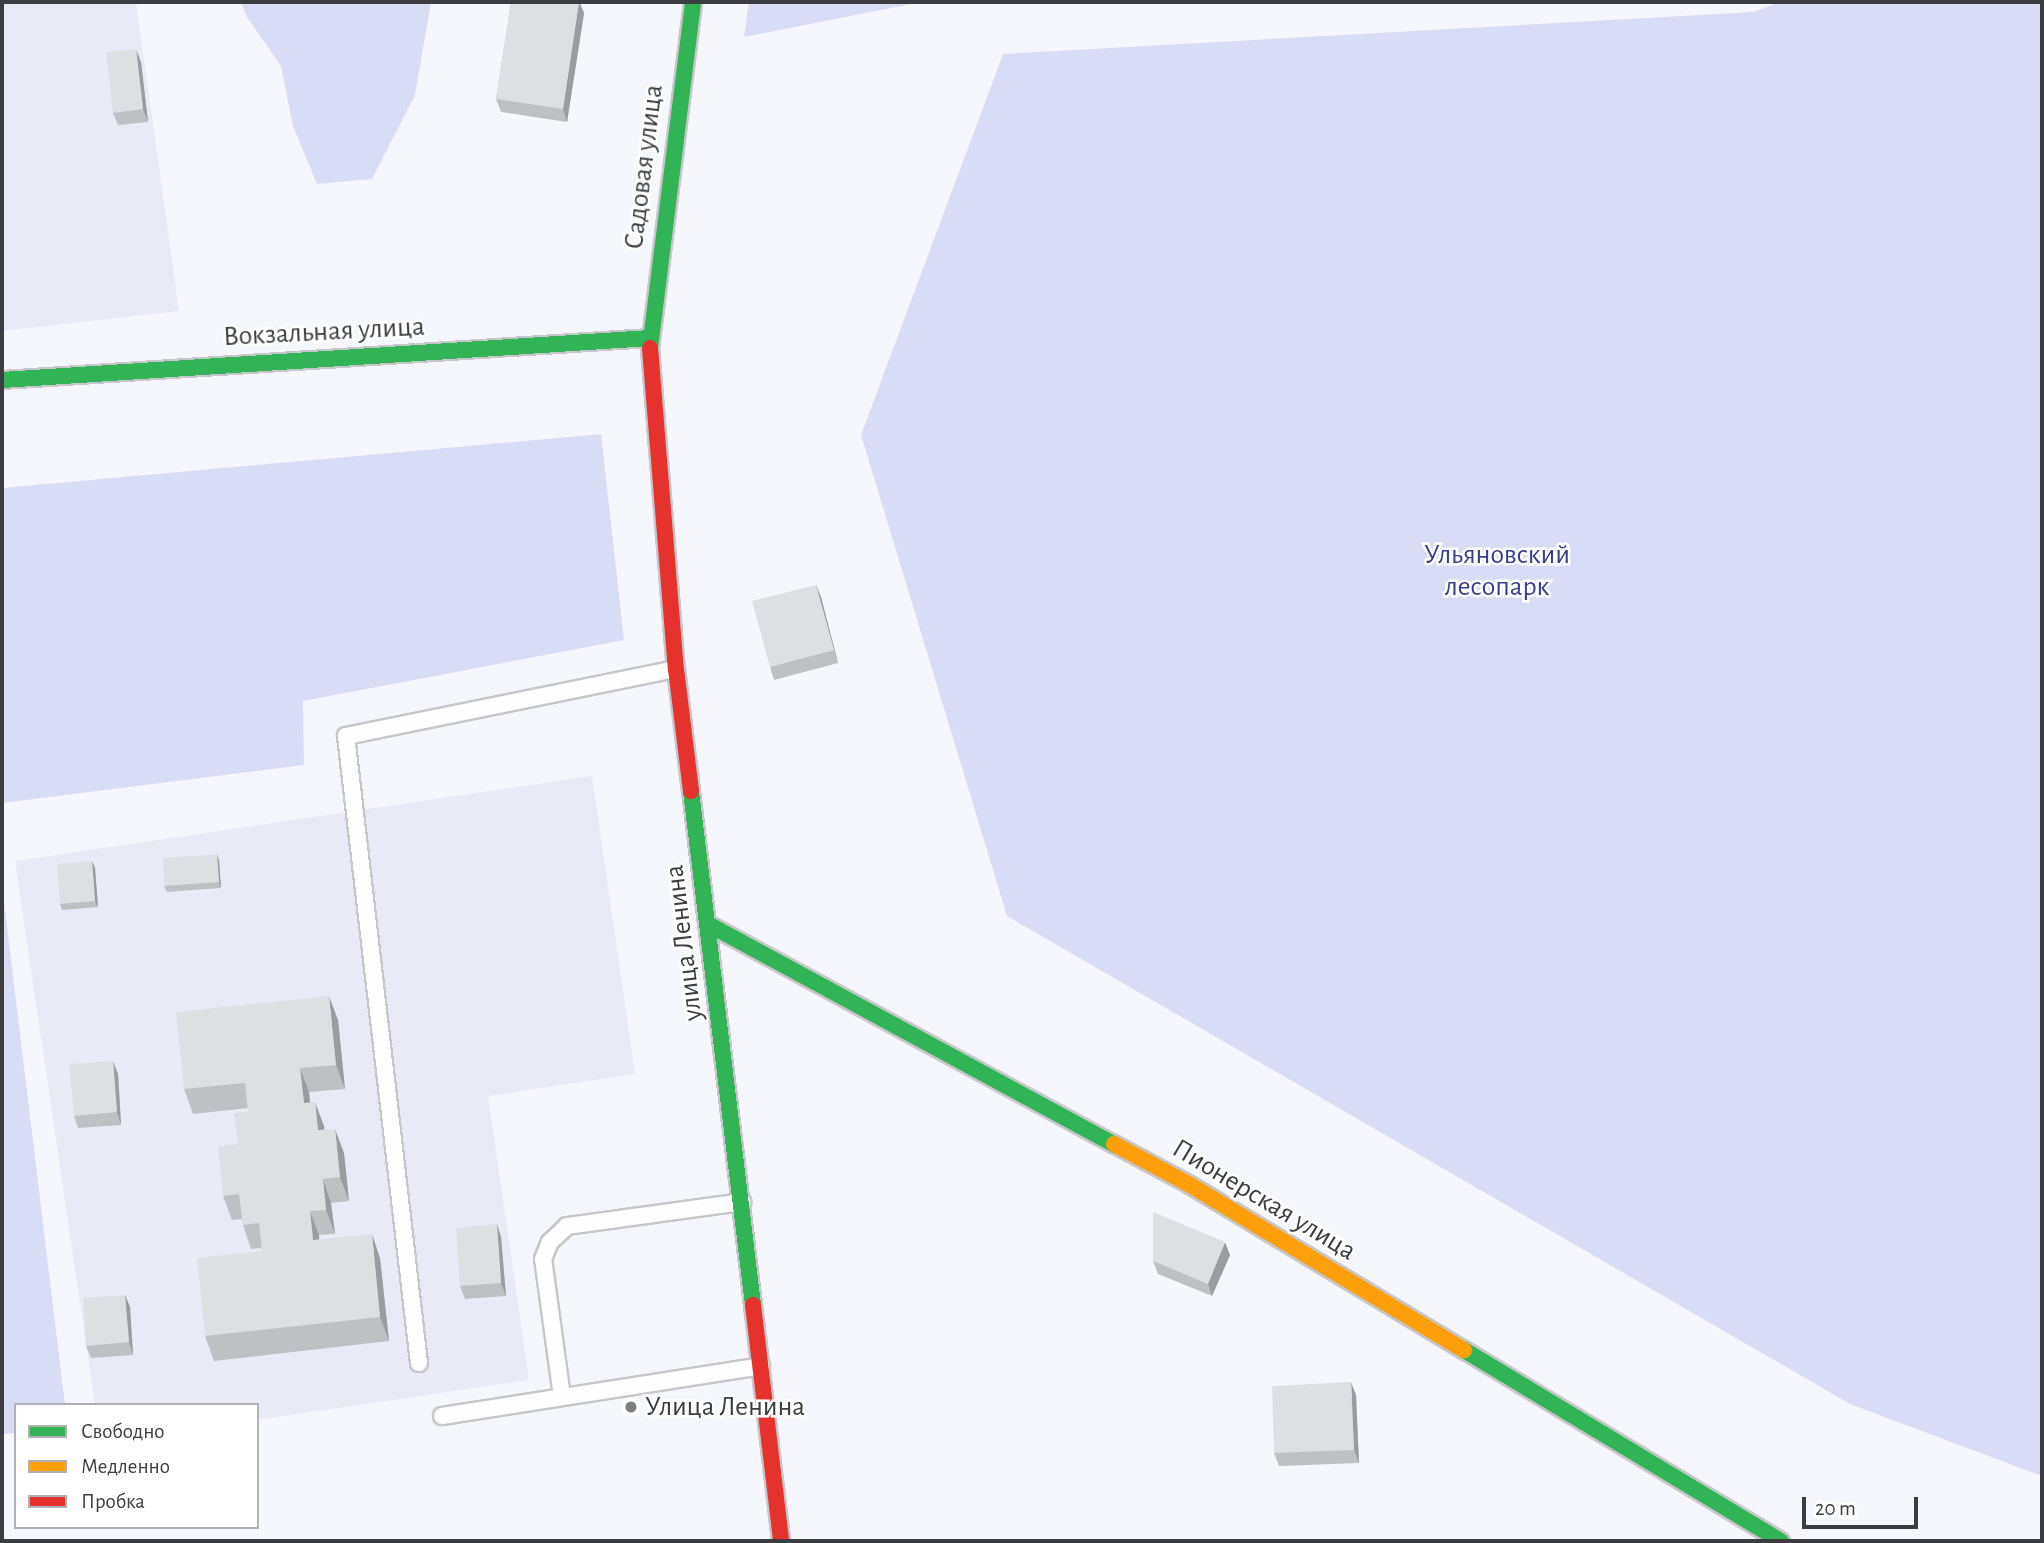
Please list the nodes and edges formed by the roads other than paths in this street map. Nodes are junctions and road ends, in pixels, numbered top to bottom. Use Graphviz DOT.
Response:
graph roads {
  1 [pos="693,2"];
  2 [pos="649,338"];
  3 [pos="2,380"];
  4 [pos="676,669"];
  5 [pos="708,924"];
  6 [pos="741,1202"];
  7 [pos="419,1363"];
  8 [pos="761,1366"];
  9 [pos="562,1397"];
  10 [pos="442,1416"];
  11 [pos="781,1541"];
  12 [pos="1781,1541"];
  1 -- 2 [label="street, Садовая улица"];
  2 -- 3 [label="street, Вокзальная улица"];
  2 -- 4 [label="street, улица Ленина"];
  4 -- 5 [label="street, улица Ленина"];
  4 -- 7 [label="lane"];
  5 -- 6 [label="street, улица Ленина"];
  5 -- 12 [label="street, Пионерская улица"];
  6 -- 8 [label="street, улица Ленина"];
  6 -- 9 [label="lane"];
  8 -- 9 [label="lane"];
  8 -- 11 [label="street, улица Ленина"];
  9 -- 10 [label="lane"];
}
